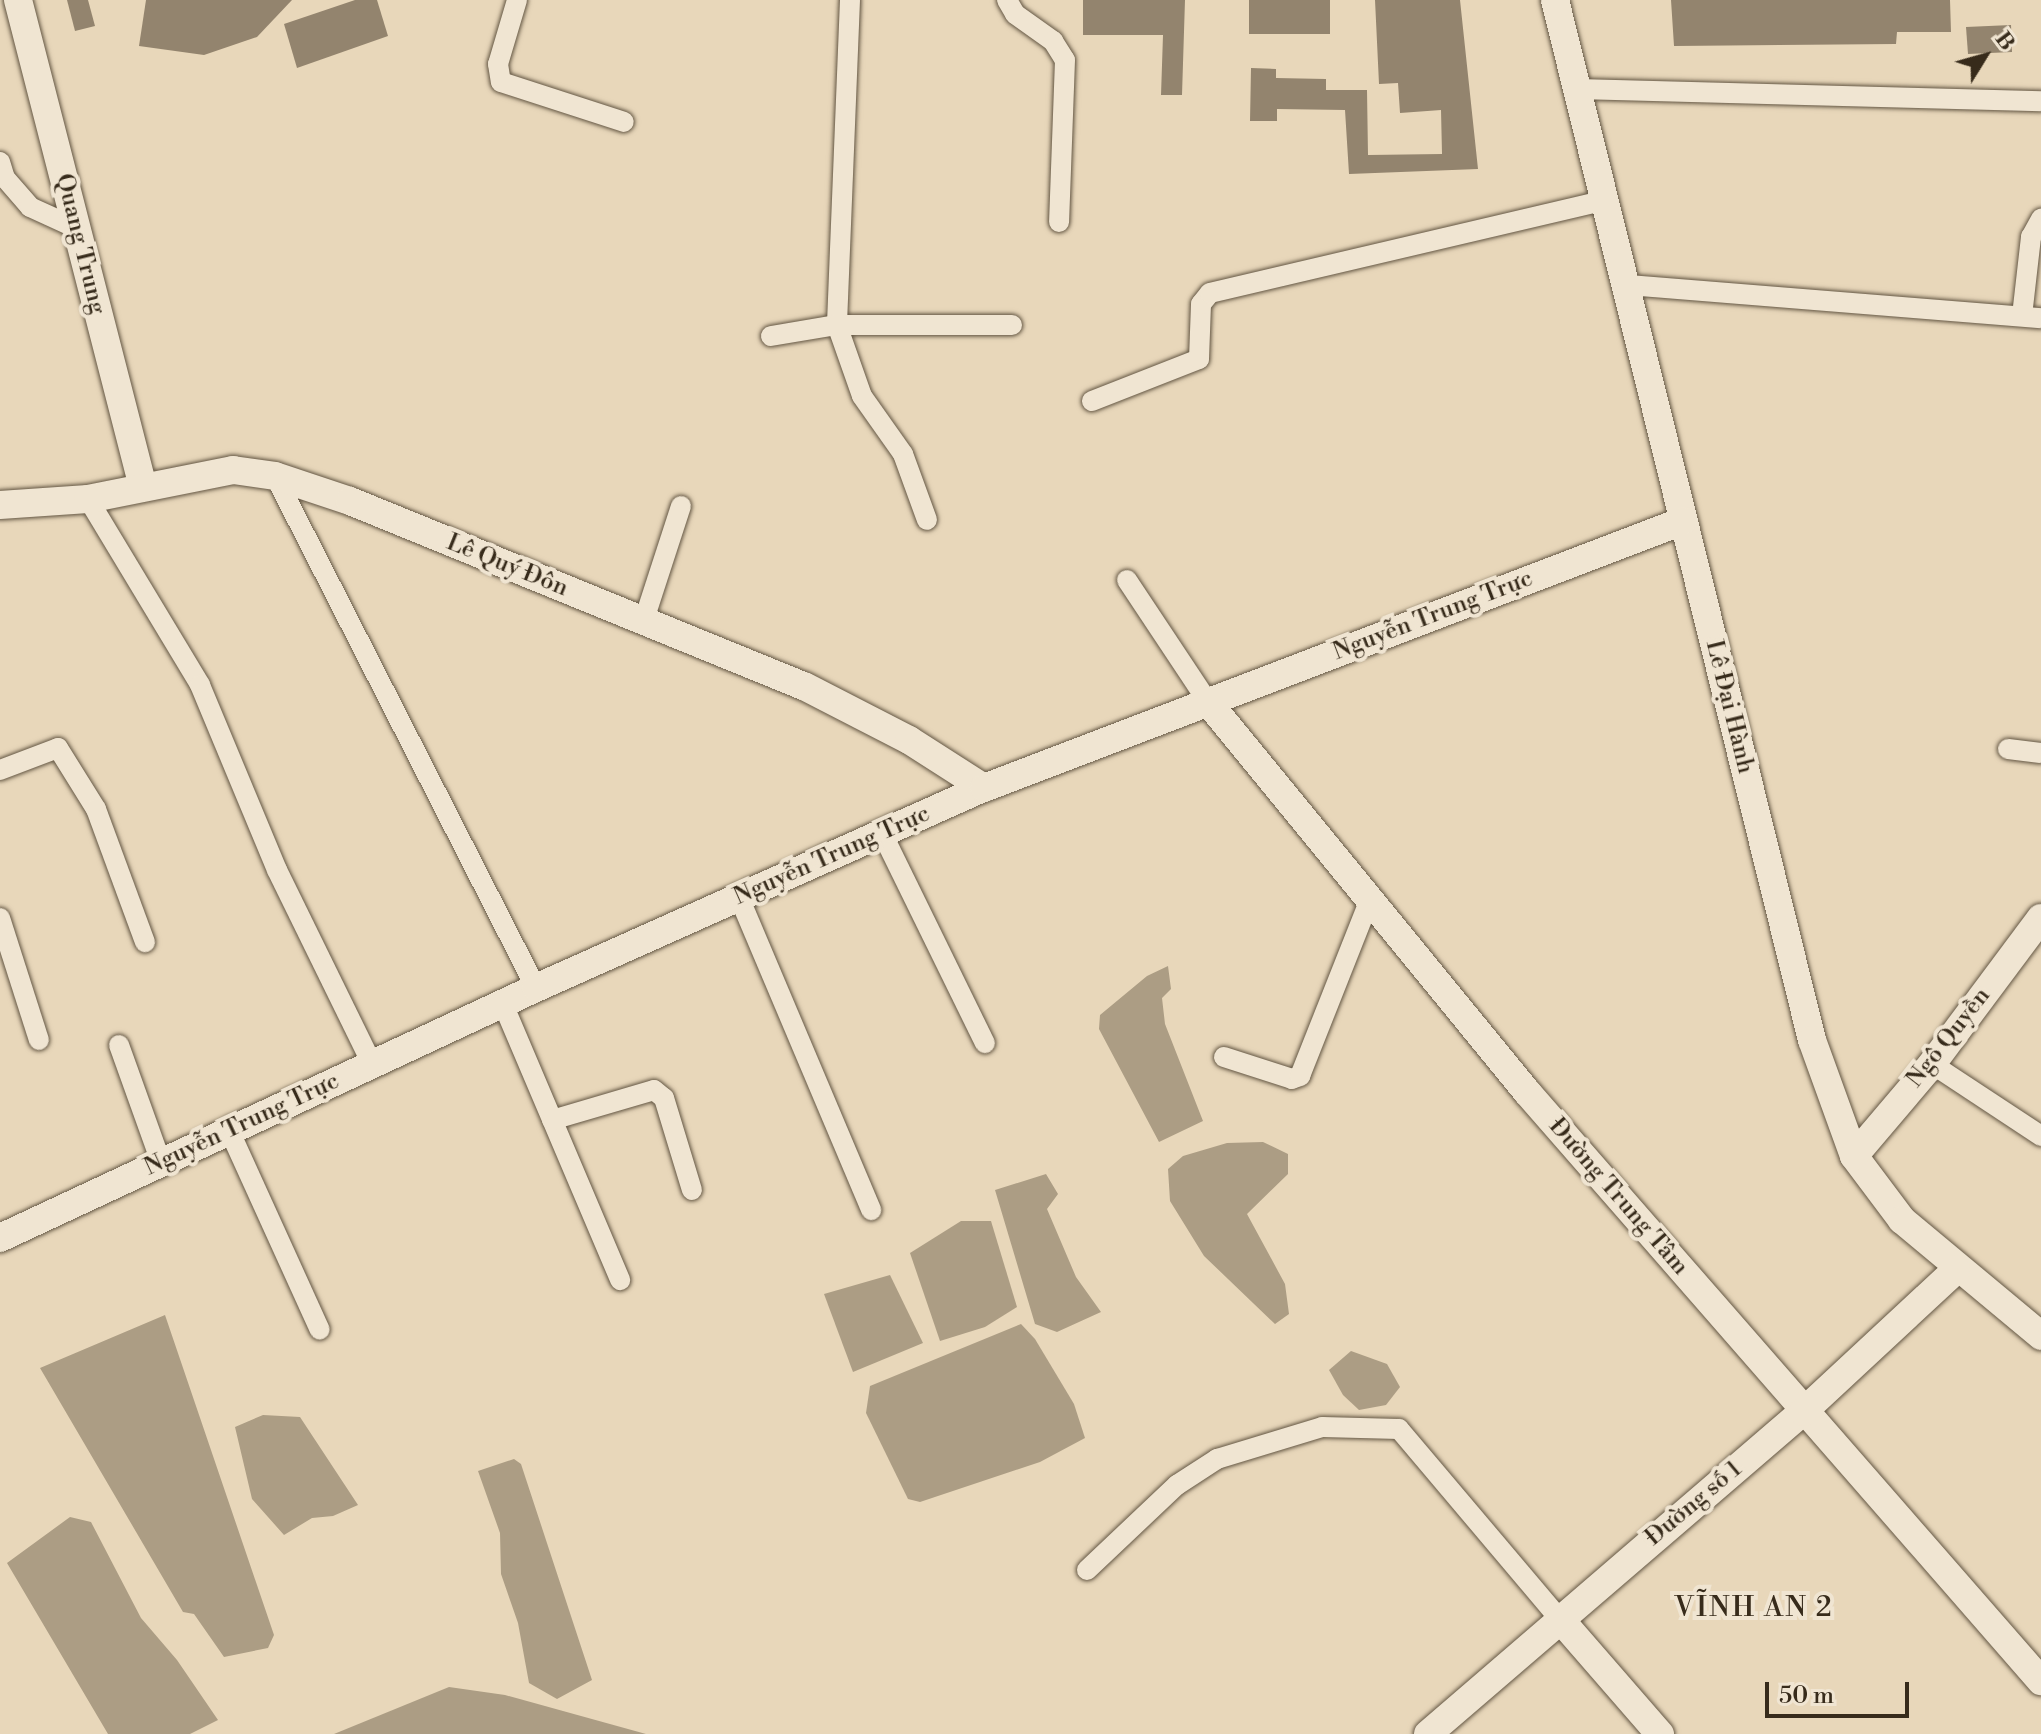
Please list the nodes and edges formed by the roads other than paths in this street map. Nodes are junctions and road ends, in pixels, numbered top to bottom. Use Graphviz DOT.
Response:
graph roads {
  1 [pos="18,0"];
  2 [pos="517,0"];
  3 [pos="850,0"];
  4 [pos="1007,0"];
  5 [pos="1555,0"];
  6 [pos="1578,89"];
  7 [pos="2041,101"];
  8 [pos="624,122"];
  9 [pos="0,162"];
  10 [pos="1607,200"];
  11 [pos="2041,219"];
  12 [pos="1059,222"];
  13 [pos="76,228"];
  14 [pos="1629,285"];
  15 [pos="2032,317"];
  16 [pos="837,325"];
  17 [pos="1012,325"];
  18 [pos="771,336"];
  19 [pos="1092,401"];
  20 [pos="275,476"];
  21 [pos="143,487"];
  22 [pos="88,499"];
  23 [pos="0,505"];
  24 [pos="681,506"];
  25 [pos="927,520"];
  26 [pos="1683,521"];
  27 [pos="1127,580"];
  28 [pos="643,623"];
  29 [pos="1208,702"];
  30 [pos="2008,749"];
  31 [pos="2041,753"];
  32 [pos="0,770"];
  33 [pos="984,788"];
  34 [pos="882,833"];
  35 [pos="739,897"];
  36 [pos="1368,904"];
  37 [pos="0,918"];
  38 [pos="2041,918"];
  39 [pos="145,942"];
  40 [pos="536,988"];
  41 [pos="503,1004"];
  42 [pos="39,1040"];
  43 [pos="985,1043"];
  44 [pos="119,1045"];
  45 [pos="1224,1057"];
  46 [pos="1932,1064"];
  47 [pos="373,1066"];
  48 [pos="552,1120"];
  49 [pos="230,1132"];
  50 [pos="2041,1136"];
  51 [pos="1854,1156"];
  52 [pos="161,1162"];
  53 [pos="692,1190"];
  54 [pos="871,1210"];
  55 [pos="0,1238"];
  56 [pos="1956,1270"];
  57 [pos="620,1280"];
  58 [pos="320,1330"];
  59 [pos="2041,1336"];
  60 [pos="1803,1412"];
  61 [pos="1087,1570"];
  62 [pos="1559,1618"];
  63 [pos="2041,1681"];
  64 [pos="1428,1734"];
  65 [pos="1660,1734"];
  1 -- 13 [label="street, Quang Trung"];
  2 -- 8 [label="street"];
  3 -- 16 [label="street"];
  4 -- 12 [label="street"];
  5 -- 6 [label="street, Lê Đại Hành"];
  6 -- 7 [label="street"];
  6 -- 10 [label="street, Lê Đại Hành"];
  9 -- 13 [label="street"];
  10 -- 14 [label="street, Lê Đại Hành"];
  10 -- 19 [label="street"];
  11 -- 15 [label="street"];
  13 -- 21 [label="street, Quang Trung"];
  14 -- 15 [label="street"];
  14 -- 26 [label="street, Lê Đại Hành"];
  16 -- 17 [label="street"];
  16 -- 18 [label="street"];
  16 -- 25 [label="street"];
  20 -- 21 [label="street, Lê Quý Đôn"];
  20 -- 28 [label="street, Lê Quý Đôn"];
  20 -- 40 [label="street"];
  21 -- 22 [label="street, Lê Quý Đôn"];
  22 -- 23 [label="street, Lê Quý Đôn"];
  22 -- 47 [label="street"];
  24 -- 28 [label="street"];
  26 -- 29 [label="street, Nguyễn Trung Trực"];
  26 -- 51 [label="street, Lê Đại Hành"];
  27 -- 29 [label="street"];
  28 -- 33 [label="street, Lê Quý Đôn"];
  29 -- 33 [label="street, Nguyễn Trung Trực"];
  29 -- 36 [label="street, Đường Trung Tâm"];
  30 -- 31 [label="street"];
  32 -- 39 [label="street"];
  33 -- 34 [label="street, Nguyễn Trung Trực"];
  34 -- 35 [label="street, Nguyễn Trung Trực"];
  34 -- 43 [label="street"];
  35 -- 40 [label="street, Nguyễn Trung Trực"];
  35 -- 54 [label="street"];
  36 -- 45 [label="street"];
  36 -- 60 [label="street, Đường Trung Tâm"];
  37 -- 42 [label="street"];
  38 -- 46 [label="street, Ngô Quyền"];
  40 -- 41 [label="street, Nguyễn Trung Trực"];
  41 -- 47 [label="street, Nguyễn Trung Trực"];
  41 -- 48 [label="street"];
  44 -- 52 [label="street"];
  46 -- 50 [label="street"];
  46 -- 51 [label="street, Ngô Quyền"];
  47 -- 49 [label="street, Nguyễn Trung Trực"];
  48 -- 53 [label="street"];
  48 -- 57 [label="street"];
  49 -- 52 [label="street, Nguyễn Trung Trực"];
  49 -- 58 [label="street"];
  51 -- 56 [label="street, Lê Đại Hành"];
  52 -- 55 [label="street, Nguyễn Trung Trực"];
  56 -- 59 [label="street, Lê Đại Hành"];
  56 -- 60 [label="street, Đường số 1"];
  60 -- 62 [label="street, Đường số 1"];
  60 -- 63 [label="street, Đường Trung Tâm"];
  61 -- 62 [label="street"];
  62 -- 64 [label="street, Đường số 1"];
  62 -- 65 [label="street"];
}
